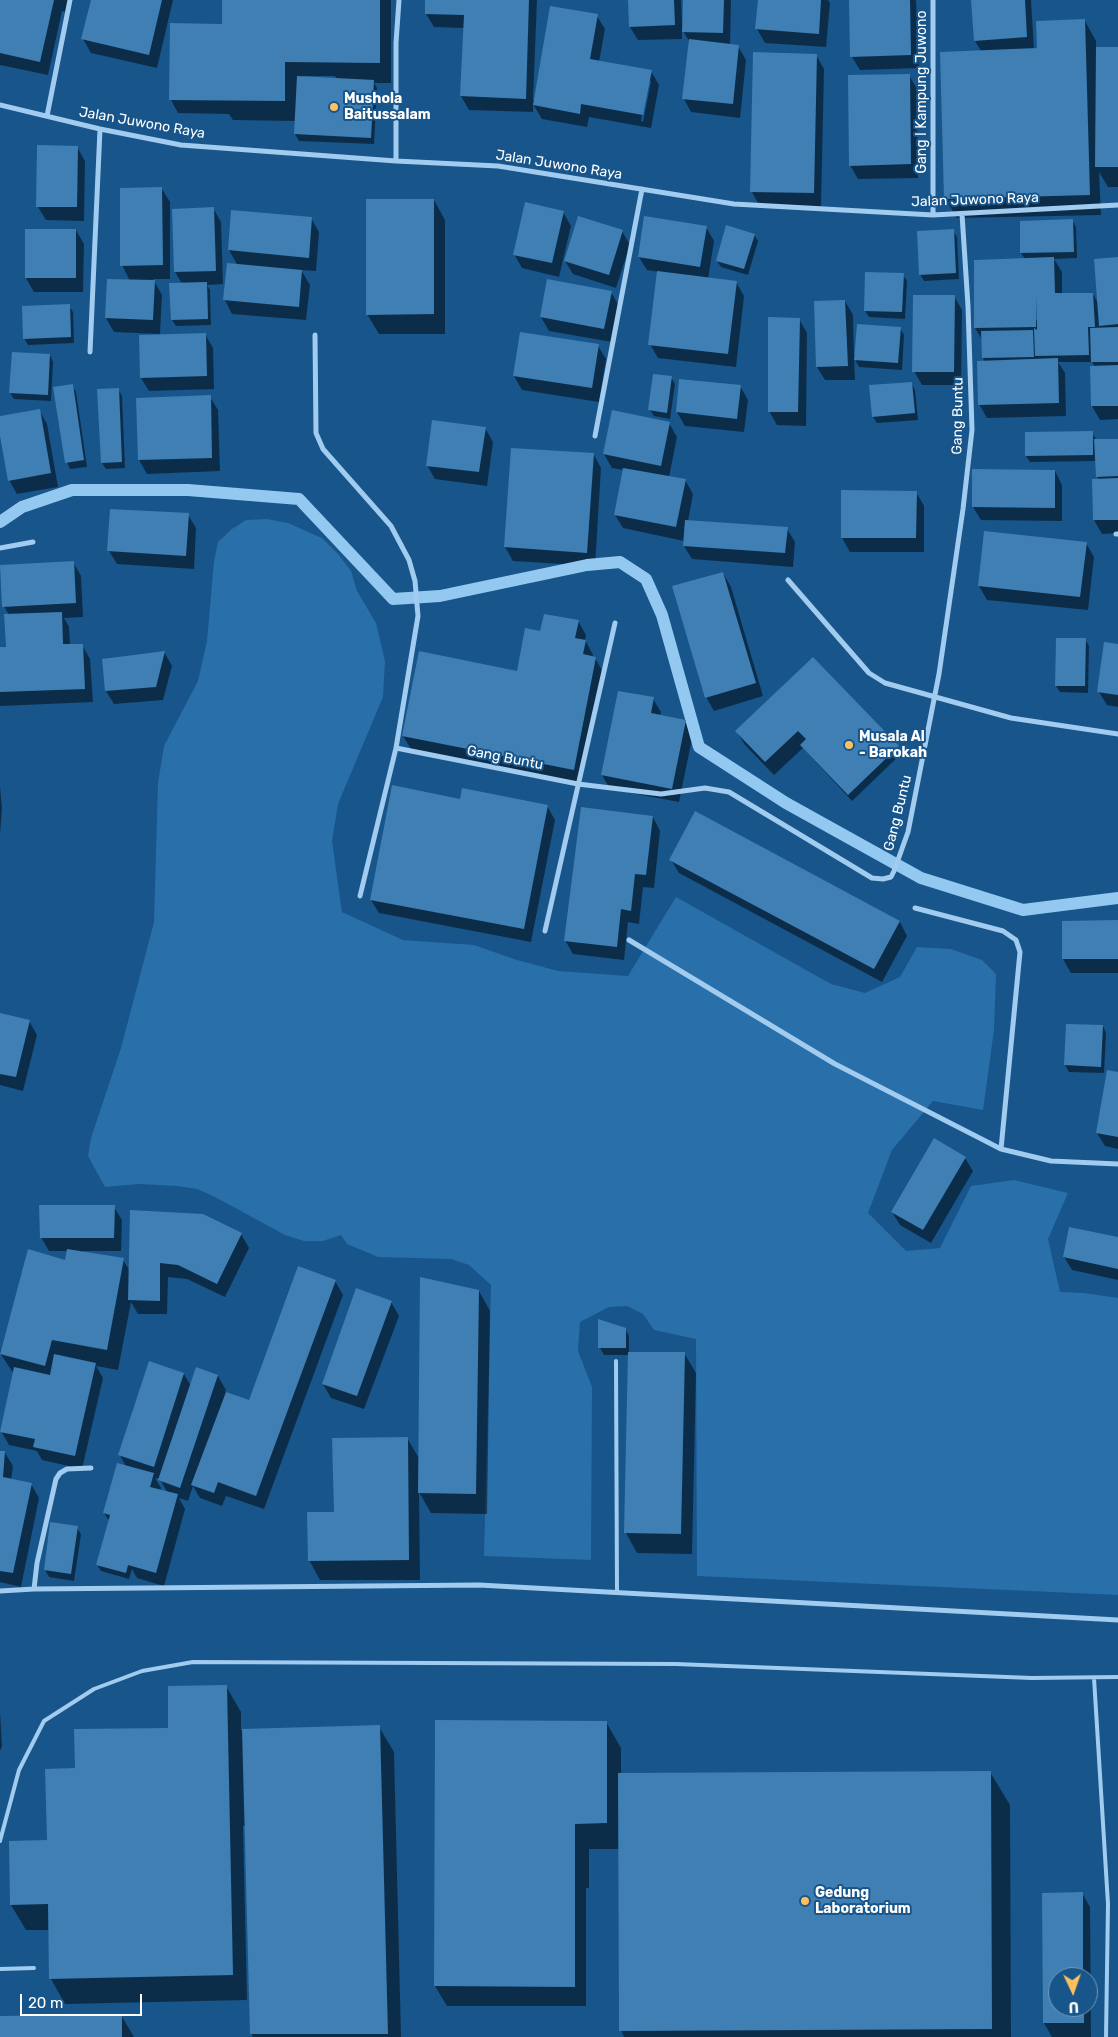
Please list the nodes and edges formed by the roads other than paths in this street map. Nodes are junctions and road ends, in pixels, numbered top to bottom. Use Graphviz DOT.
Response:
graph roads {
  1 [pos="70,0"];
  2 [pos="399,0"];
  3 [pos="933,0"];
  4 [pos="0,105"];
  5 [pos="47,116"];
  6 [pos="100,130"];
  7 [pos="396,161"];
  8 [pos="642,189"];
  9 [pos="1118,206"];
  10 [pos="962,214"];
  11 [pos="933,215"];
  12 [pos="315,335"];
  13 [pos="90,352"];
  14 [pos="595,436"];
  15 [pos="33,542"];
  16 [pos="0,548"];
  17 [pos="788,580"];
  18 [pos="615,623"];
  19 [pos="934,698"];
  20 [pos="1118,734"];
  21 [pos="396,748"];
  22 [pos="578,784"];
  23 [pos="360,896"];
  24 [pos="915,908"];
  25 [pos="545,931"];
  26 [pos="629,940"];
  27 [pos="1001,1149"];
  28 [pos="1118,1164"];
  29 [pos="616,1361"];
  30 [pos="91,1468"];
  31 [pos="34,1589"];
  32 [pos="0,1591"];
  33 [pos="617,1593"];
  34 [pos="1118,1620"];
  35 [pos="1118,1677"];
  36 [pos="1094,1678"];
  37 [pos="0,1841"];
  38 [pos="34,1968"];
  39 [pos="0,1969"];
  40 [pos="1106,2037"];
  1 -- 5 [label="street"];
  2 -- 7 [label="street"];
  3 -- 11 [label="street, Gang I Kampung Juwono"];
  4 -- 5 [label="street, Jalan Juwono Raya"];
  5 -- 6 [label="street, Jalan Juwono Raya"];
  6 -- 7 [label="street, Jalan Juwono Raya"];
  6 -- 13 [label="street"];
  7 -- 8 [label="street, Jalan Juwono Raya"];
  8 -- 11 [label="street, Jalan Juwono Raya"];
  8 -- 14 [label="street"];
  9 -- 10 [label="street, Jalan Juwono Raya"];
  10 -- 11 [label="street, Jalan Juwono Raya"];
  10 -- 19 [label="street, Gang Buntu"];
  12 -- 21 [label="street"];
  15 -- 16 [label="street"];
  17 -- 19 [label="street"];
  18 -- 22 [label="street"];
  19 -- 20 [label="street"];
  19 -- 22 [label="street, Gang Buntu"];
  21 -- 22 [label="street, Gang Buntu"];
  21 -- 23 [label="street"];
  22 -- 25 [label="street"];
  24 -- 27 [label="street"];
  26 -- 27 [label="street"];
  27 -- 28 [label="street"];
  29 -- 33 [label="lane"];
  30 -- 31 [label="street"];
  31 -- 32 [label="street"];
  31 -- 33 [label="street"];
  33 -- 34 [label="street"];
  35 -- 36 [label="lane"];
  36 -- 37 [label="lane"];
  36 -- 40 [label="lane"];
  38 -- 39 [label="lane"];
}
